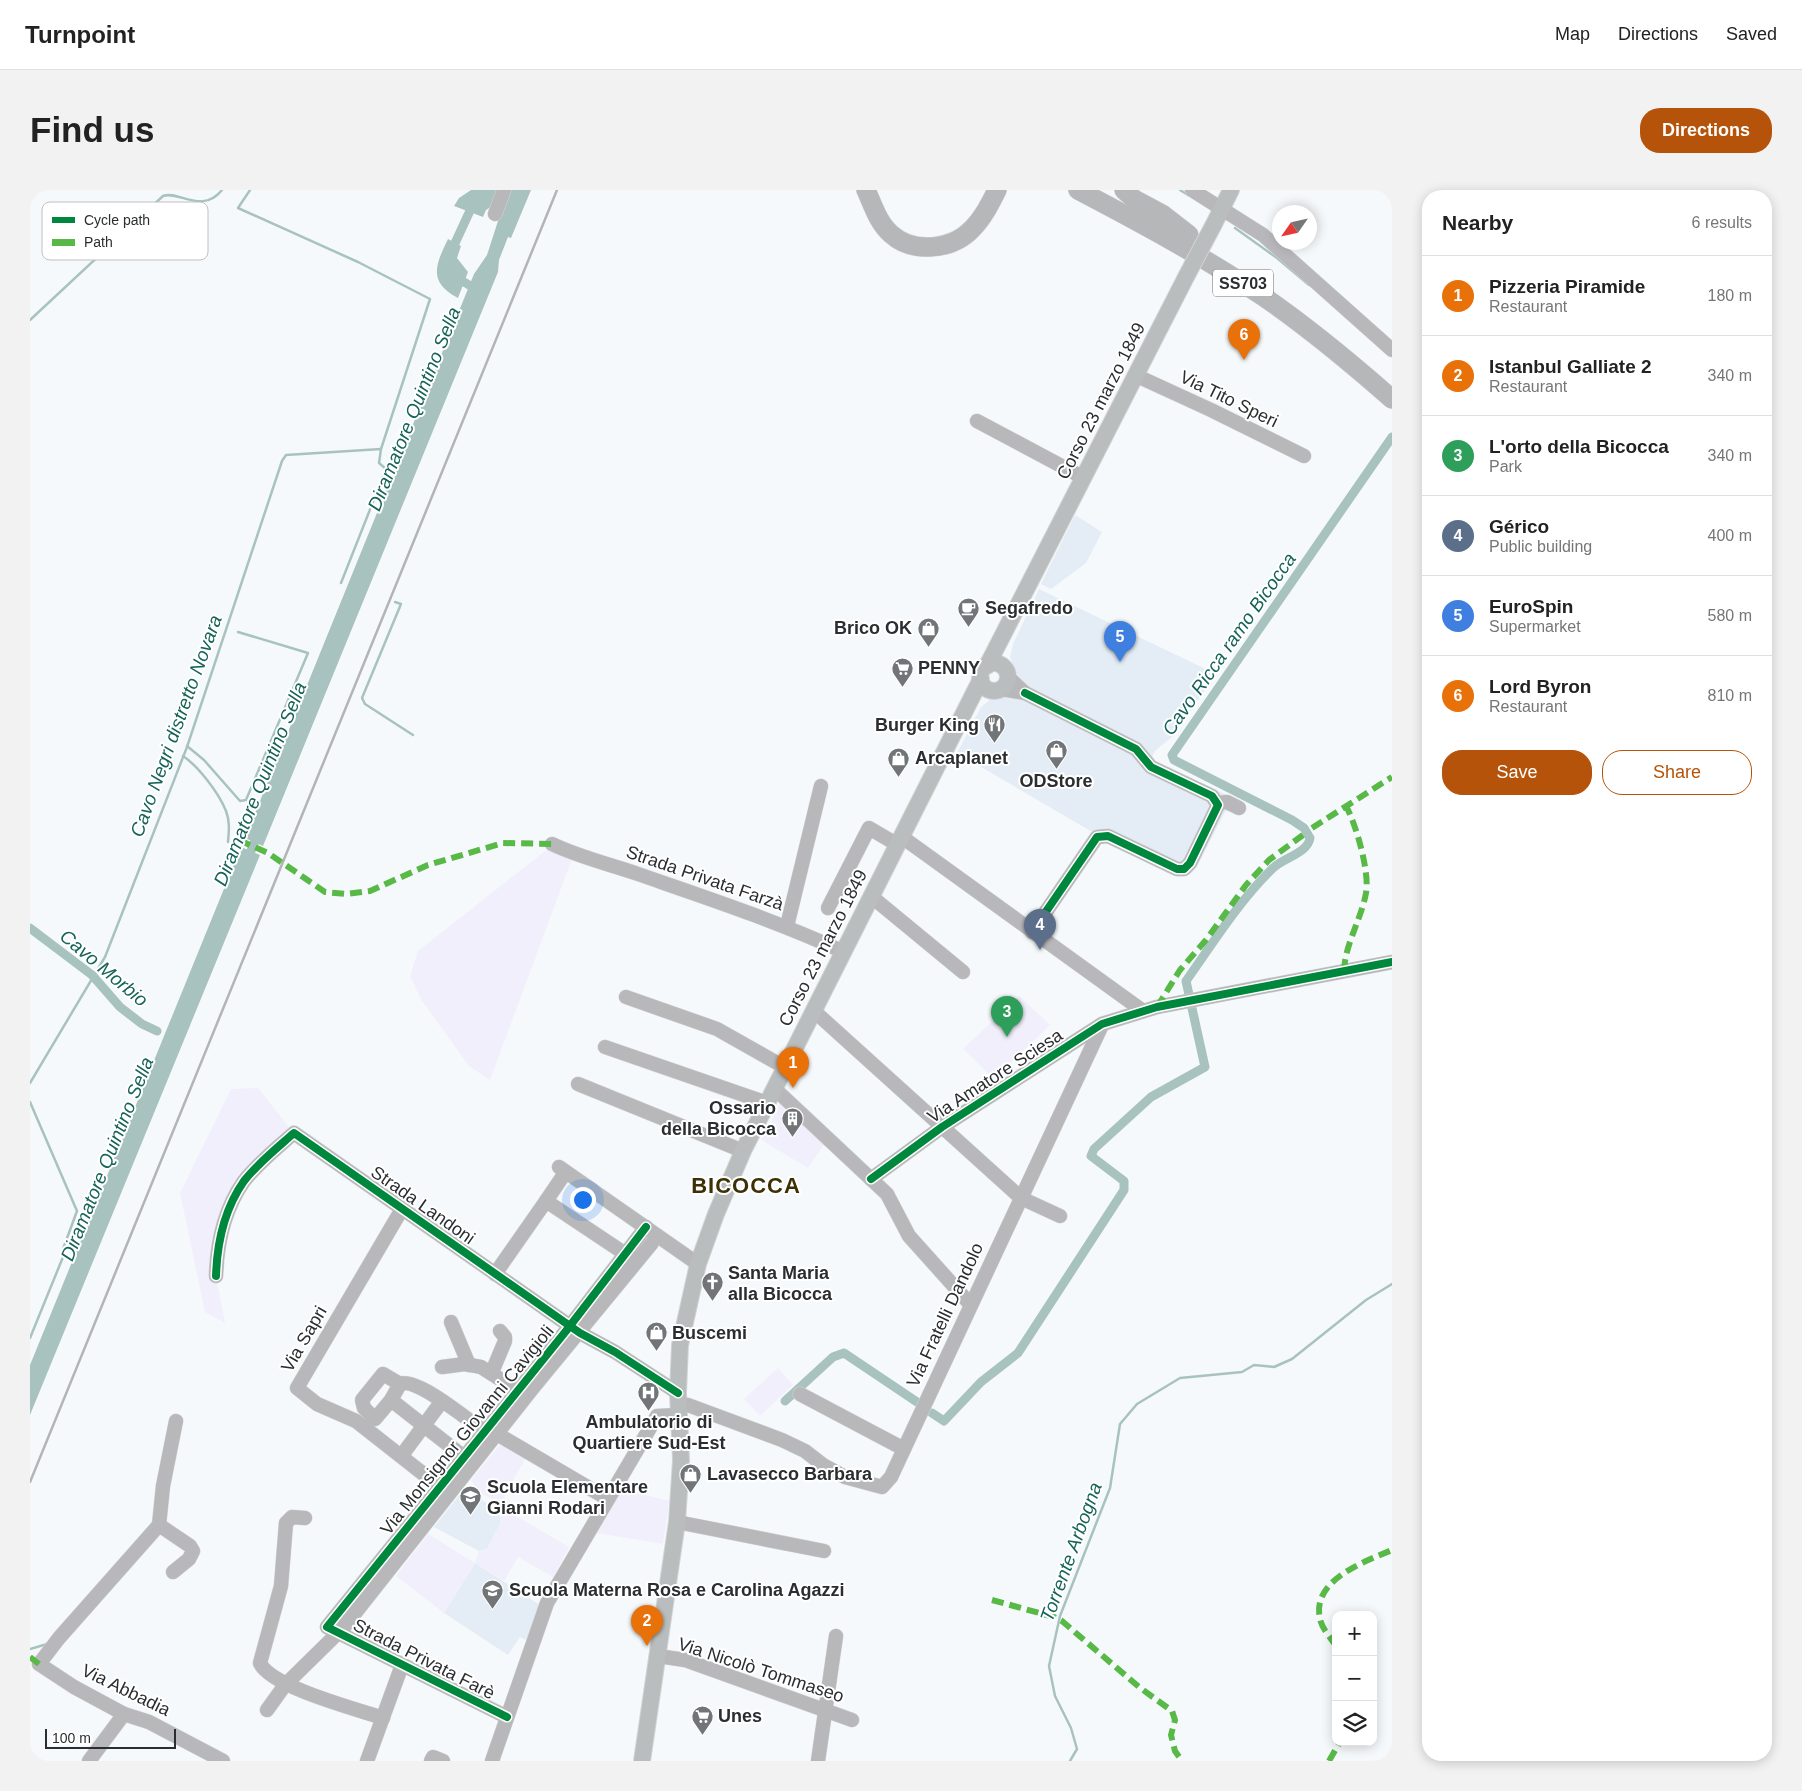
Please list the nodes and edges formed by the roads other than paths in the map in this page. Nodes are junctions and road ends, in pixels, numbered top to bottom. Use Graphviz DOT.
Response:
graph roads {
  1 [pos="504,190"];
  2 [pos="866,190"];
  3 [pos="874,190"];
  4 [pos="997,190"];
  5 [pos="1078,190"];
  6 [pos="1100,190"];
  7 [pos="1124,190"];
  8 [pos="1192,190"];
  9 [pos="1231,190"];
  10 [pos="1221,209"];
  11 [pos="495,214"];
  12 [pos="878,217"];
  13 [pos="1190,235"];
  14 [pos="1392,350"];
  15 [pos="1136,376"];
  16 [pos="1392,383"];
  17 [pos="1392,399"];
  18 [pos="977,421"];
  19 [pos="1304,456"];
  20 [pos="1084,478"];
  21 [pos="1007,630"];
  22 [pos="984,672"];
  23 [pos="1004,683"];
  24 [pos="964,716"];
  25 [pos="822,786"];
  26 [pos="1217,803"];
  27 [pos="1240,808"];
  28 [pos="900,841"];
  29 [pos="552,844"];
  30 [pos="872,898"];
  31 [pos="828,908"];
  32 [pos="787,926"];
  33 [pos="1032,932"];
  34 [pos="844,952"];
  35 [pos="1392,962"];
  36 [pos="963,972"];
  37 [pos="626,998"];
  38 [pos="814,1011"];
  39 [pos="1143,1011"];
  40 [pos="1102,1024"];
  41 [pos="605,1046"];
  42 [pos="786,1068"];
  43 [pos="578,1084"];
  44 [pos="771,1096"];
  45 [pos="942,1127"];
  46 [pos="743,1151"];
  47 [pos="871,1179"];
  48 [pos="1021,1198"];
  49 [pos="546,1201"];
  50 [pos="402,1209"];
  51 [pos="1060,1216"];
  52 [pos="646,1227"];
  53 [pos="652,1243"];
  54 [pos="625,1254"];
  55 [pos="637,1262"];
  56 [pos="698,1264"];
  57 [pos="495,1274"];
  58 [pos="216,1276"];
  59 [pos="970,1304"];
  60 [pos="451,1322"];
  61 [pos="575,1330"];
  62 [pos="500,1331"];
  63 [pos="469,1365"];
  64 [pos="442,1367"];
  65 [pos="492,1372"];
  66 [pos="400,1384"];
  67 [pos="522,1393"];
  68 [pos="800,1394"];
  69 [pos="391,1400"];
  70 [pos="442,1401"];
  71 [pos="678,1404"];
  72 [pos="375,1419"];
  73 [pos="176,1420"];
  74 [pos="424,1426"];
  75 [pos="491,1433"];
  76 [pos="904,1449"];
  77 [pos="405,1451"];
  78 [pos="464,1457"];
  79 [pos="442,1485"];
  80 [pos="608,1499"];
  81 [pos="305,1518"];
  82 [pos="677,1522"];
  83 [pos="159,1525"];
  84 [pos="824,1551"];
  85 [pos="173,1572"];
  86 [pos="333,1630"];
  87 [pos="836,1636"];
  88 [pos="658,1656"];
  89 [pos="402,1665"];
  90 [pos="285,1685"];
  91 [pos="267,1710"];
  92 [pos="825,1710"];
  93 [pos="124,1714"];
  94 [pos="507,1717"];
  95 [pos="383,1718"];
  96 [pos="852,1720"];
  97 [pos="89,1761"];
  98 [pos="224,1761"];
  99 [pos="367,1761"];
  100 [pos="431,1761"];
  101 [pos="443,1761"];
  102 [pos="492,1761"];
  103 [pos="642,1761"];
  104 [pos="818,1761"];
  1 -- 11 [label="street"];
  2 -- 12 [label="highway"];
  3 -- 12 [label="highway"];
  4 -- 12 [label="highway"];
  5 -- 17 [label="highway, SS703"];
  6 -- 13 [label="highway, SS703"];
  7 -- 13 [label="highway, SS703"];
  8 -- 10 [label="street"];
  9 -- 10 [label="main road, Corso 23 marzo 1849"];
  10 -- 14 [label="street"];
  10 -- 15 [label="main road, Corso 23 marzo 1849, bridge"];
  13 -- 16 [label="highway, SS703"];
  15 -- 19 [label="street, Via Tito Speri"];
  15 -- 20 [label="main road, Corso 23 marzo 1849"];
  18 -- 20 [label="street"];
  20 -- 21 [label="main road, Corso 23 marzo 1849"];
  21 -- 22 [label="main road, Corso 23 marzo 1849"];
  21 -- 23 [label="main road, Corso 23 marzo 1849"];
  22 -- 23 [label="main road"];
  22 -- 23 [label="main road"];
  22 -- 24 [label="main road, Corso 23 marzo 1849"];
  23 -- 24 [label="main road, Corso 23 marzo 1849"];
  23 -- 26 [label="street"];
  24 -- 28 [label="main road, Corso 23 marzo 1849"];
  25 -- 32 [label="street"];
  26 -- 27 [label="street"];
  26 -- 33 [label="street"];
  28 -- 30 [label="main road, Corso 23 marzo 1849"];
  28 -- 31 [label="street"];
  28 -- 33 [label="street"];
  29 -- 32 [label="street, Strada Privata Farzà"];
  30 -- 34 [label="main road, Corso 23 marzo 1849"];
  30 -- 36 [label="street"];
  32 -- 34 [label="street, Strada Privata Farzà"];
  33 -- 39 [label="street"];
  34 -- 38 [label="main road, Corso 23 marzo 1849"];
  35 -- 39 [label="street, Via Amatore Sciesa"];
  37 -- 42 [label="street"];
  38 -- 42 [label="main road, Corso 23 marzo 1849"];
  38 -- 45 [label="street"];
  39 -- 40 [label="street, Via Amatore Sciesa"];
  40 -- 45 [label="street, Via Amatore Sciesa"];
  40 -- 48 [label="street, Via Fratelli Dandolo"];
  41 -- 44 [label="street"];
  42 -- 44 [label="main road, Corso 23 marzo 1849"];
  43 -- 46 [label="street"];
  44 -- 46 [label="main road, Corso 23 marzo 1849"];
  44 -- 47 [label="street"];
  45 -- 47 [label="street, Via Amatore Sciesa"];
  45 -- 48 [label="street"];
  46 -- 56 [label="main road, Corso 23 marzo 1849"];
  47 -- 59 [label="street"];
  48 -- 51 [label="street"];
  48 -- 59 [label="street, Via Fratelli Dandolo"];
  49 -- 52 [label="street"];
  49 -- 54 [label="street"];
  49 -- 57 [label="street"];
  50 -- 57 [label="street, Strada Landoni"];
  50 -- 58 [label="street, Strada Landoni"];
  50 -- 79 [label="street, Via Sapri"];
  52 -- 54 [label="street, Via Monsignor Giovanni Cavigioli"];
  52 -- 56 [label="street"];
  53 -- 55 [label="street, Via Monsignor Giovanni Cavigioli"];
  54 -- 55 [label="street"];
  54 -- 61 [label="street, Via Monsignor Giovanni Cavigioli"];
  55 -- 61 [label="street, Via Monsignor Giovanni Cavigioli"];
  56 -- 71 [label="main road, Corso 23 marzo 1849"];
  57 -- 61 [label="street, Strada Landoni"];
  59 -- 76 [label="street, Via Fratelli Dandolo"];
  60 -- 63 [label="street"];
  61 -- 67 [label="street, Via Monsignor Giovanni Cavigioli"];
  61 -- 71 [label="street, Strada Landoni"];
  62 -- 65 [label="street"];
  63 -- 64 [label="street"];
  63 -- 65 [label="street"];
  65 -- 67 [label="street"];
  66 -- 69 [label="street"];
  66 -- 70 [label="street"];
  66 -- 72 [label="street"];
  67 -- 75 [label="street, Via Monsignor Giovanni Cavigioli"];
  68 -- 76 [label="street"];
  69 -- 72 [label="street"];
  69 -- 74 [label="street"];
  70 -- 74 [label="street"];
  70 -- 75 [label="street"];
  71 -- 76 [label="street, Via Fratelli Dandolo"];
  71 -- 80 [label="street"];
  71 -- 82 [label="main road, Corso 23 marzo 1849"];
  72 -- 77 [label="street"];
  73 -- 83 [label="street"];
  74 -- 77 [label="street"];
  74 -- 78 [label="street"];
  75 -- 78 [label="street, Via Monsignor Giovanni Cavigioli"];
  75 -- 80 [label="street"];
  75 -- 86 [label="street, Via Monsignor Giovanni Cavigioli"];
  77 -- 79 [label="street"];
  78 -- 79 [label="street, Via Monsignor Giovanni Cavigioli"];
  79 -- 86 [label="street, Via Monsignor Giovanni Cavigioli"];
  80 -- 94 [label="street"];
  81 -- 90 [label="street"];
  82 -- 84 [label="street"];
  82 -- 88 [label="main road, Corso 23 marzo 1849"];
  83 -- 85 [label="street"];
  83 -- 93 [label="street, Via Abbadia"];
  86 -- 89 [label="street, Strada Privata Farè"];
  86 -- 90 [label="street, Via Monsignor Giovanni Cavigioli"];
  87 -- 92 [label="street"];
  88 -- 92 [label="street, Via Nicolò Tommaseo"];
  88 -- 103 [label="main road, Corso 23 marzo 1849"];
  89 -- 94 [label="street, Strada Privata Farè"];
  89 -- 95 [label="street"];
  90 -- 91 [label="street, Via Monsignor Giovanni Cavigioli"];
  90 -- 95 [label="street"];
  92 -- 96 [label="street, Via Nicolò Tommaseo"];
  92 -- 104 [label="street"];
  93 -- 97 [label="street"];
  93 -- 98 [label="street, Via Abbadia"];
  94 -- 102 [label="street"];
  95 -- 99 [label="street"];
  100 -- 101 [label="street"];
}
